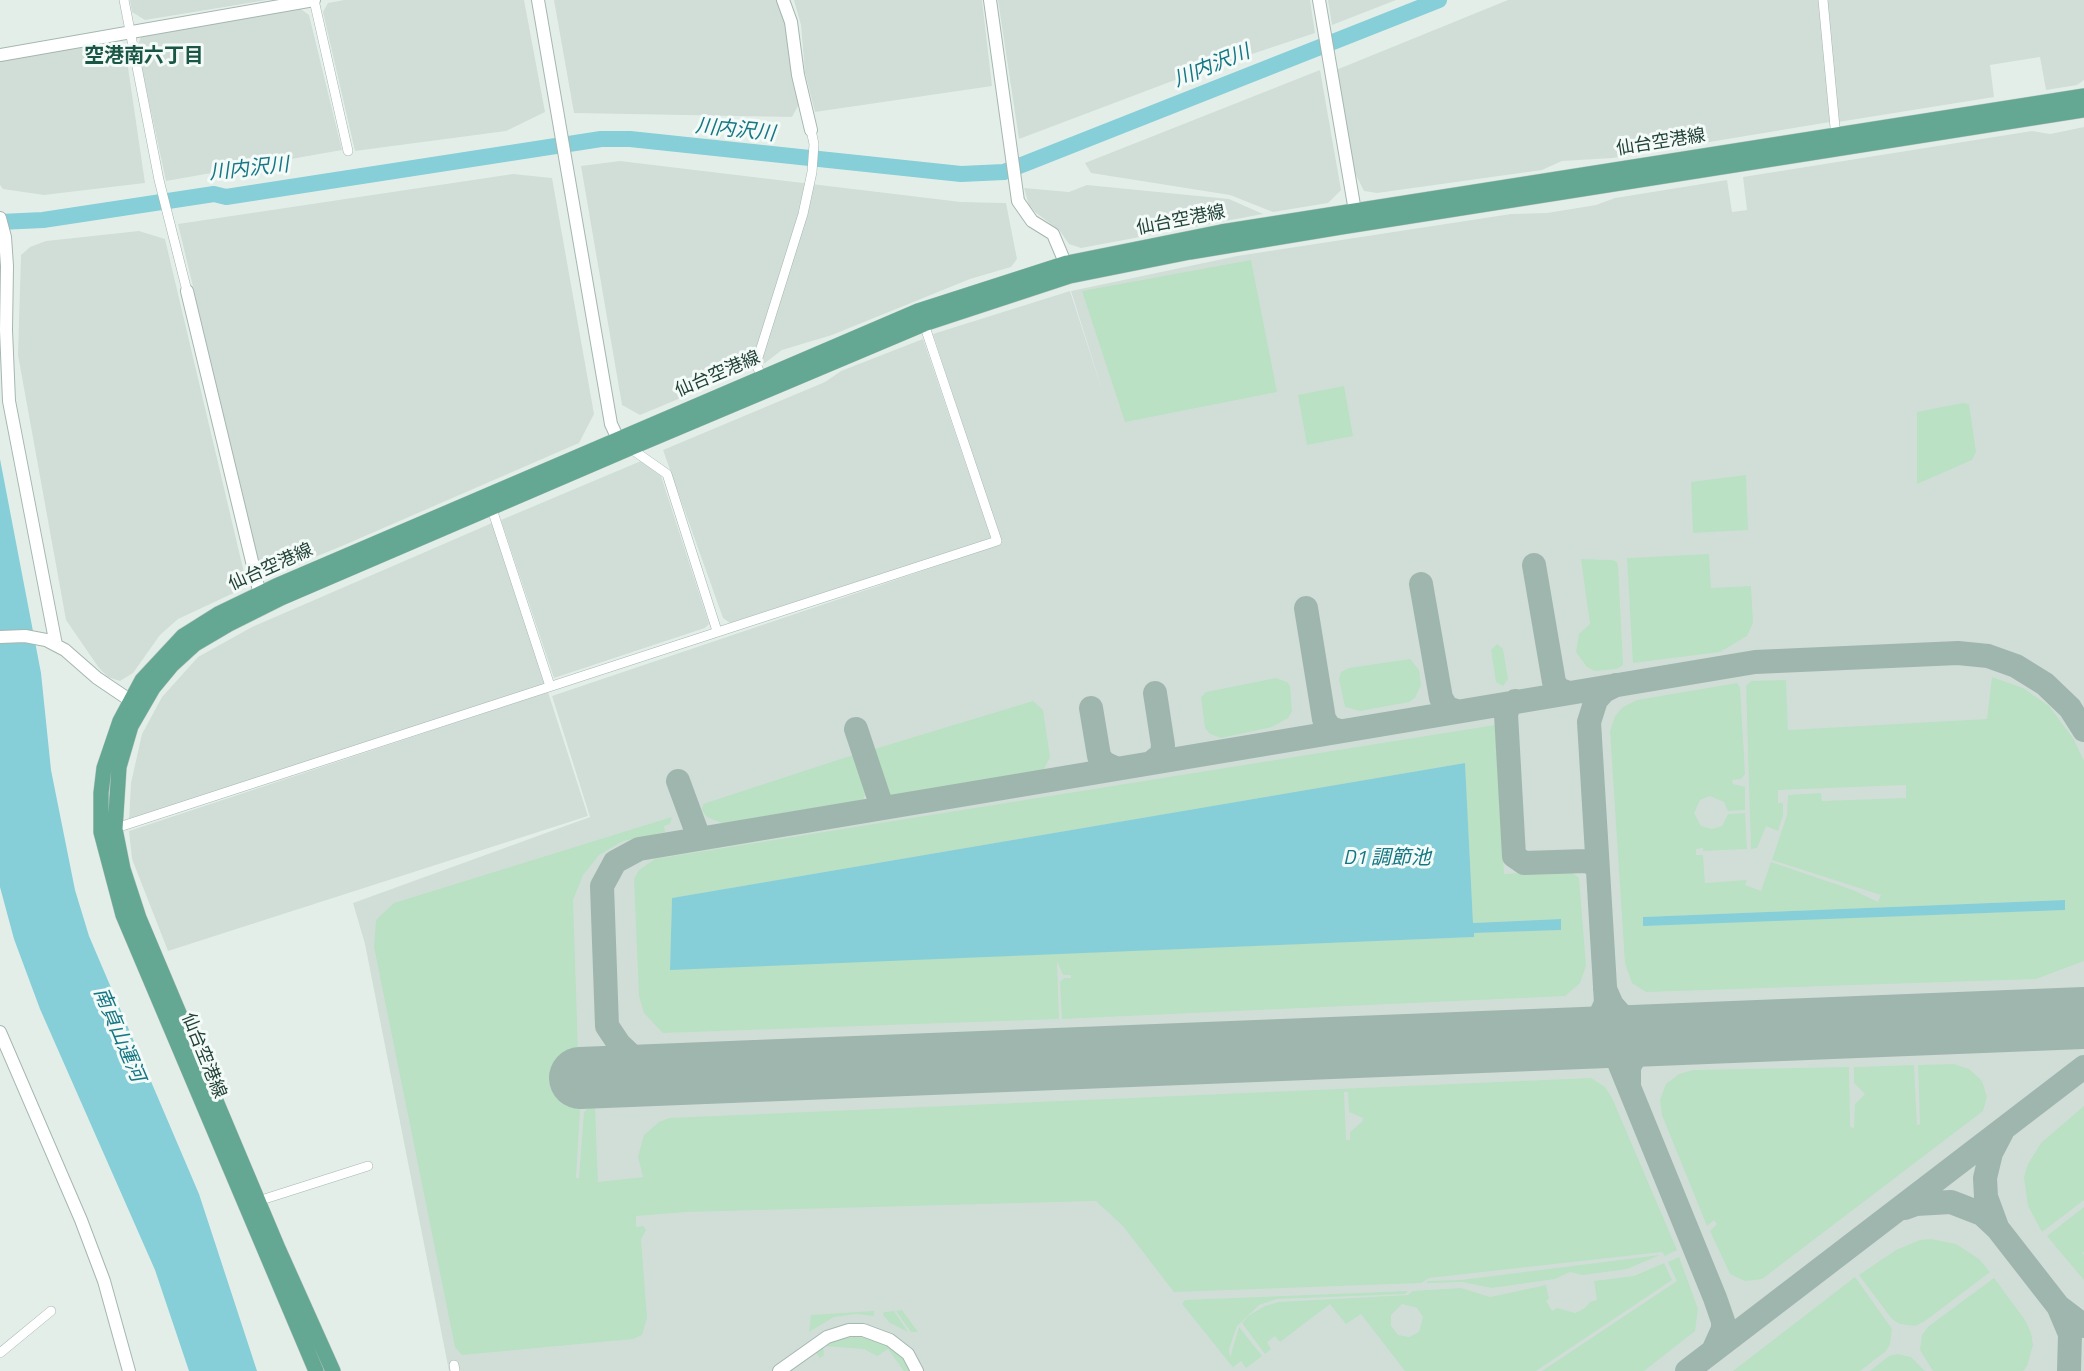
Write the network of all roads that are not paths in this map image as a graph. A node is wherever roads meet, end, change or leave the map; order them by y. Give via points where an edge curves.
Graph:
1 (124, 0) edge
2 (314, 0) edge
3 (538, 0) edge
4 (783, 0) edge
5 (990, 0) edge
6 (1319, 0) edge
7 (1822, 0) edge
8 (129, 31) junction
9 (0, 55) edge
10 (2084, 96) edge
11 (2084, 111) edge
12 (811, 130) joint
13 (1837, 142) junction
14 (348, 151) dead end
15 (0, 218) edge
16 (1356, 218) junction
17 (1068, 270) junction
18 (187, 291) joint
19 (924, 324) junction
20 (765, 384) junction
21 (624, 443) junction
22 (490, 502) junction
23 (261, 600) junction
24 (717, 631) junction
25 (0, 637) edge
26 (51, 642) junction
27 (550, 686) junction
28 (135, 704) junction
29 (108, 830) junction
30 (0, 1032) edge
31 (368, 1166) dead end
32 (252, 1204) junction
33 (51, 1311) dead end
34 (0, 1353) edge
35 (129, 1371) edge
36 (316, 1371) edge
37 (333, 1371) edge
38 (778, 1371) edge
39 (917, 1371) edge

1 - 8 street
2 - 8 street
2 - 14 street
3 - 21 street via 611,424
4 - 12 street via 791,22
5 - 17 street via 1015,184 1024,212 1053,234
6 - 16 street
7 - 13 street
8 - 9 street
8 - 18 street
10 - 13 main road, 仙台空港線
11 - 13 main road, 仙台空港線
12 - 20 street via 812,172 803,214 756,364
13 - 16 main road, 仙台空港線
15 - 26 street via 5,237 9,401
16 - 17 main road, 仙台空港線 via 1190,252
17 - 19 main road, 仙台空港線
17 - 20 main road, 仙台空港線 via 918,311
18 - 23 street
19 - 20 main road, 仙台空港線
19 - 24 street via 997,542
20 - 21 main road, 仙台空港線
21 - 22 main road, 仙台空港線
21 - 24 street via 667,474
22 - 23 main road, 仙台空港線
22 - 27 street
23 - 28 main road, 仙台空港線 via 195,644
24 - 27 street
25 - 26 street via 25,636
26 - 28 street
27 - 29 street
28 - 29 main road, 仙台空港線
29 - 32 main road, 仙台空港線
30 - 35 street via 81,1220 104,1281
31 - 32 street
32 - 36 main road, 仙台空港線
32 - 37 main road, 仙台空港線
33 - 34 street
38 - 39 street via 827,1336 849,1330 863,1330 890,1340 908,1354

